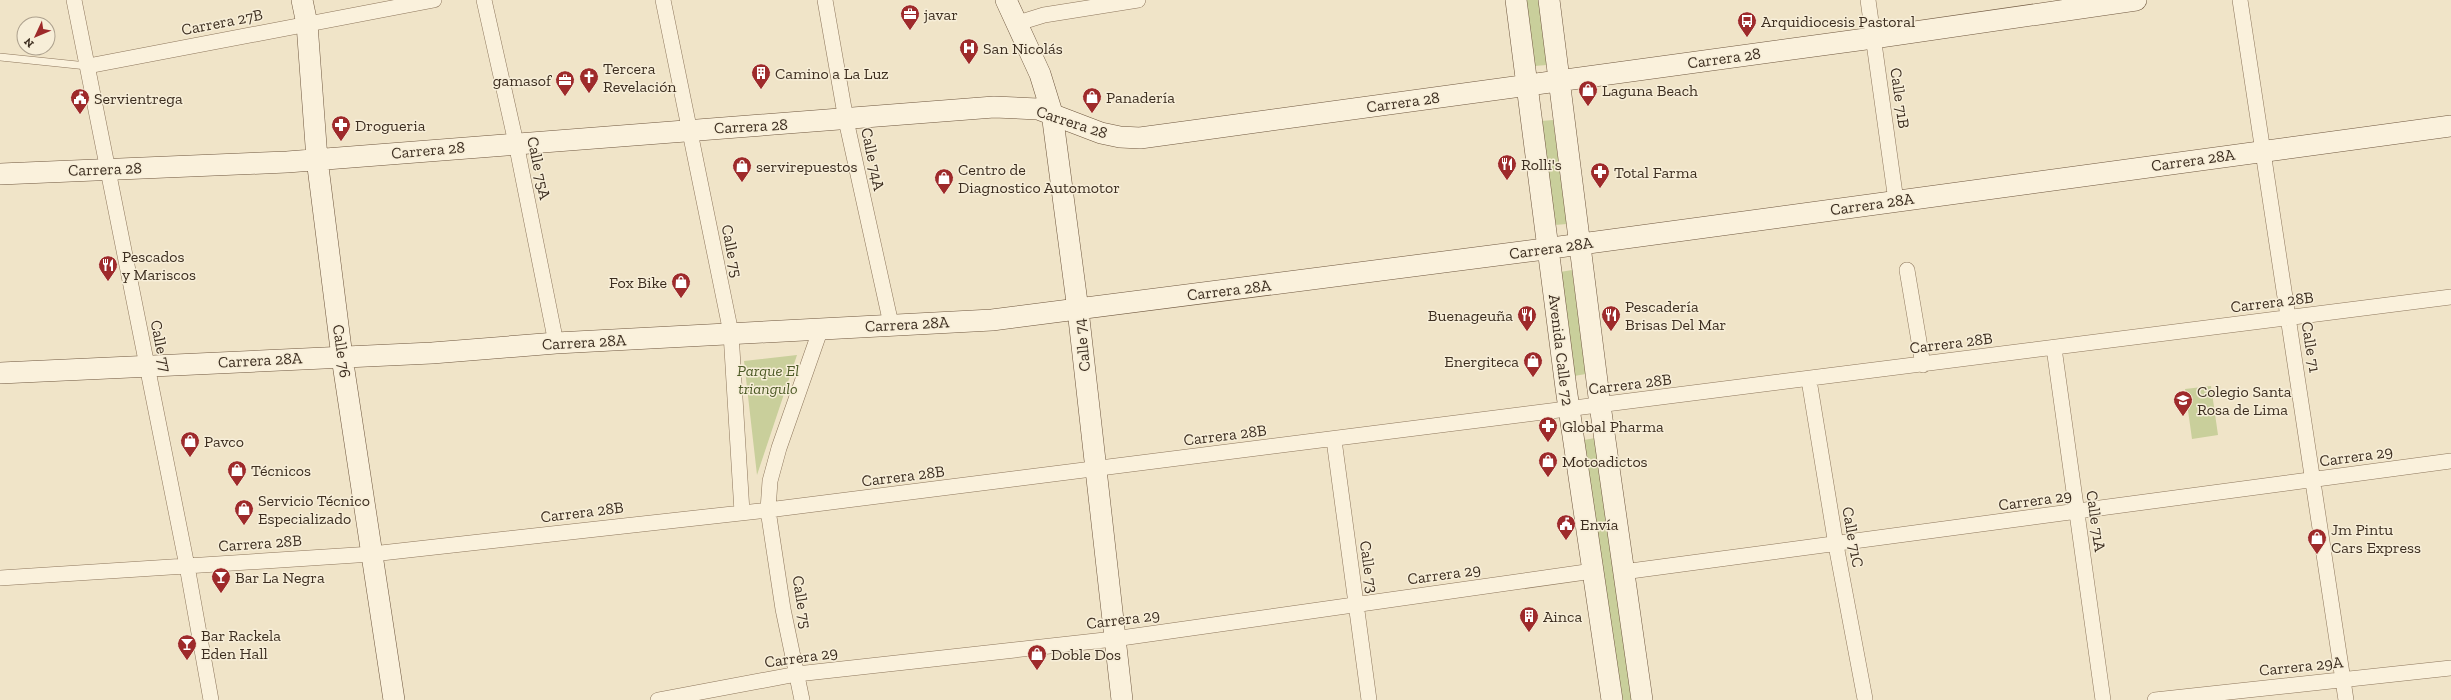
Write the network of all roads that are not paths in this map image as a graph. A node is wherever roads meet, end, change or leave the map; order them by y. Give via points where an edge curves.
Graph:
1 (74, 0) edge
2 (302, 0) edge
3 (434, 0) edge
4 (484, 0) edge
5 (663, 0) edge
6 (825, 0) edge
7 (1006, 0) edge
8 (1138, 0) edge
9 (1516, 0) edge
10 (1549, 0) edge
11 (1868, 0) edge
12 (2136, 0) edge
13 (2240, 0) edge
14 (1018, 23) junction
15 (307, 24) junction
16 (1873, 38) junction
17 (0, 57) edge
18 (88, 66) junction
19 (1559, 81) junction
20 (1527, 85) junction
21 (1052, 113) junction
22 (846, 120) junction
23 (2451, 126) edge
24 (689, 130) junction
25 (516, 144) junction
26 (2263, 150) junction
27 (317, 160) junction
28 (107, 169) junction
29 (0, 174) edge
30 (1896, 201) junction
31 (1579, 245) junction
32 (1548, 249) junction
33 (1907, 270) dead end
34 (2451, 297) edge
35 (1078, 310) junction
36 (2288, 318) junction
37 (891, 324) junction
38 (821, 328) junction
39 (730, 333) junction
40 (556, 343) junction
41 (2054, 348) junction
42 (342, 357) junction
43 (1923, 365) junction
44 (146, 366) junction
45 (0, 373) edge
46 (1810, 380) junction
47 (1600, 406) junction
48 (1569, 410) junction
49 (1334, 440) junction
50 (2451, 461) edge
51 (1096, 470) junction
52 (2313, 480) junction
53 (768, 510) junction
54 (742, 512) junction
55 (2077, 512) junction
56 (1836, 545) junction
57 (372, 554) junction
58 (187, 566) junction
59 (1593, 571) junction
60 (1623, 572) junction
61 (0, 578) edge
62 (1356, 605) junction
63 (1114, 639) junction
64 (2451, 668) edge
65 (797, 674) junction
66 (2343, 680) junction
67 (211, 700) edge
68 (394, 700) edge
69 (658, 700) edge
70 (802, 700) edge
71 (1122, 700) edge
72 (1370, 700) edge
73 (1612, 700) edge
74 (1642, 700) edge
75 (1865, 700) edge
76 (2103, 700) edge
77 (2155, 700) edge
78 (2346, 700) edge

1 - 18 street, Calle 77
2 - 15 street, Calle 76
3 - 15 street, Carrera 27B
4 - 25 street, Calle 75A
5 - 24 street, Calle 75
6 - 22 street, Calle 74A
7 - 14 street, Calle 74
8 - 14 street via 1044,15
9 - 20 street, Avenida Calle 72
10 - 19 street, Avenida Calle 72
11 - 16 street, Calle 71B
12 - 16 street, Carrera 28
13 - 26 street, Calle 71
14 - 21 street, Calle 74 via 1040,74
15 - 18 street, Carrera 27B
15 - 27 street, Calle 76
16 - 19 street, Carrera 28
16 - 30 street, Calle 71B
17 - 18 lane
18 - 28 street, Calle 77
19 - 20 street, Carrera 28
19 - 31 street, Avenida Calle 72
20 - 21 street, Carrera 28 via 1140,138 1101,133
20 - 32 street, Avenida Calle 72
21 - 22 street, Carrera 28 via 1021,107 994,107
21 - 35 street, Calle 74
22 - 24 street, Carrera 28
22 - 37 street, Calle 74A
23 - 26 street, Carrera 28A
24 - 25 street, Carrera 28
24 - 39 street, Calle 75
25 - 27 street, Carrera 28
25 - 40 street, Calle 75A
26 - 30 street, Carrera 28A
26 - 36 street, Calle 71
27 - 28 street, Carrera 28
27 - 42 street, Calle 76
28 - 29 street, Carrera 28
28 - 44 street, Calle 77
30 - 31 street, Carrera 28A
31 - 32 street, Carrera 28A
31 - 47 street, Avenida Calle 72
32 - 35 street, Carrera 28A
32 - 48 street, Avenida Calle 72
33 - 43 street
34 - 36 street, Carrera 28B
35 - 37 street, Carrera 28A via 992,320
35 - 51 street, Calle 74
36 - 41 street, Carrera 28B
36 - 52 street, Calle 71
37 - 38 street, Carrera 28A
38 - 39 street, Carrera 28A
38 - 53 street, Calle 75 via 779,448 770,481
39 - 40 street, Carrera 28A
39 - 54 street, Calle 75
40 - 42 street, Carrera 28A
41 - 43 street, Carrera 28B
41 - 55 street, Calle 71A
42 - 44 street, Carrera 28A
42 - 57 street, Calle 76
43 - 46 street, Carrera 28B
44 - 45 street, Carrera 28A
44 - 58 street, Calle 77
46 - 47 street, Carrera 28B
46 - 56 street, Calle 71C
47 - 48 street, Carrera 28B
47 - 60 street, Avenida Calle 72
48 - 49 street, Carrera 28B
48 - 59 street, Avenida Calle 72
49 - 51 street, Carrera 28B
49 - 62 street, Calle 73
50 - 52 street, Carrera 29
51 - 53 street, Carrera 28B
51 - 63 street, Calle 74
52 - 55 street, Carrera 29
52 - 66 street, Calle 71
53 - 54 street, Carrera 28B
53 - 65 street, Calle 75 via 783,609
54 - 57 street, Carrera 28B
55 - 56 street, Carrera 29
55 - 76 street, Calle 71A
56 - 60 street, Carrera 29
56 - 75 street, Calle 71C
57 - 58 street, Carrera 28B
57 - 68 street, Calle 76
58 - 61 street, Carrera 28B
58 - 67 street, Calle 77
59 - 62 street, Carrera 29
59 - 73 street, Avenida Calle 72
60 - 74 street, Avenida Calle 72
62 - 63 street, Carrera 29
62 - 72 street, Calle 73
63 - 65 street, Carrera 29
63 - 71 street, Calle 74
64 - 66 street, Carrera 29A
65 - 69 street, Carrera 29
65 - 70 street, Calle 75
66 - 77 street, Carrera 29A
66 - 78 street, Calle 71

